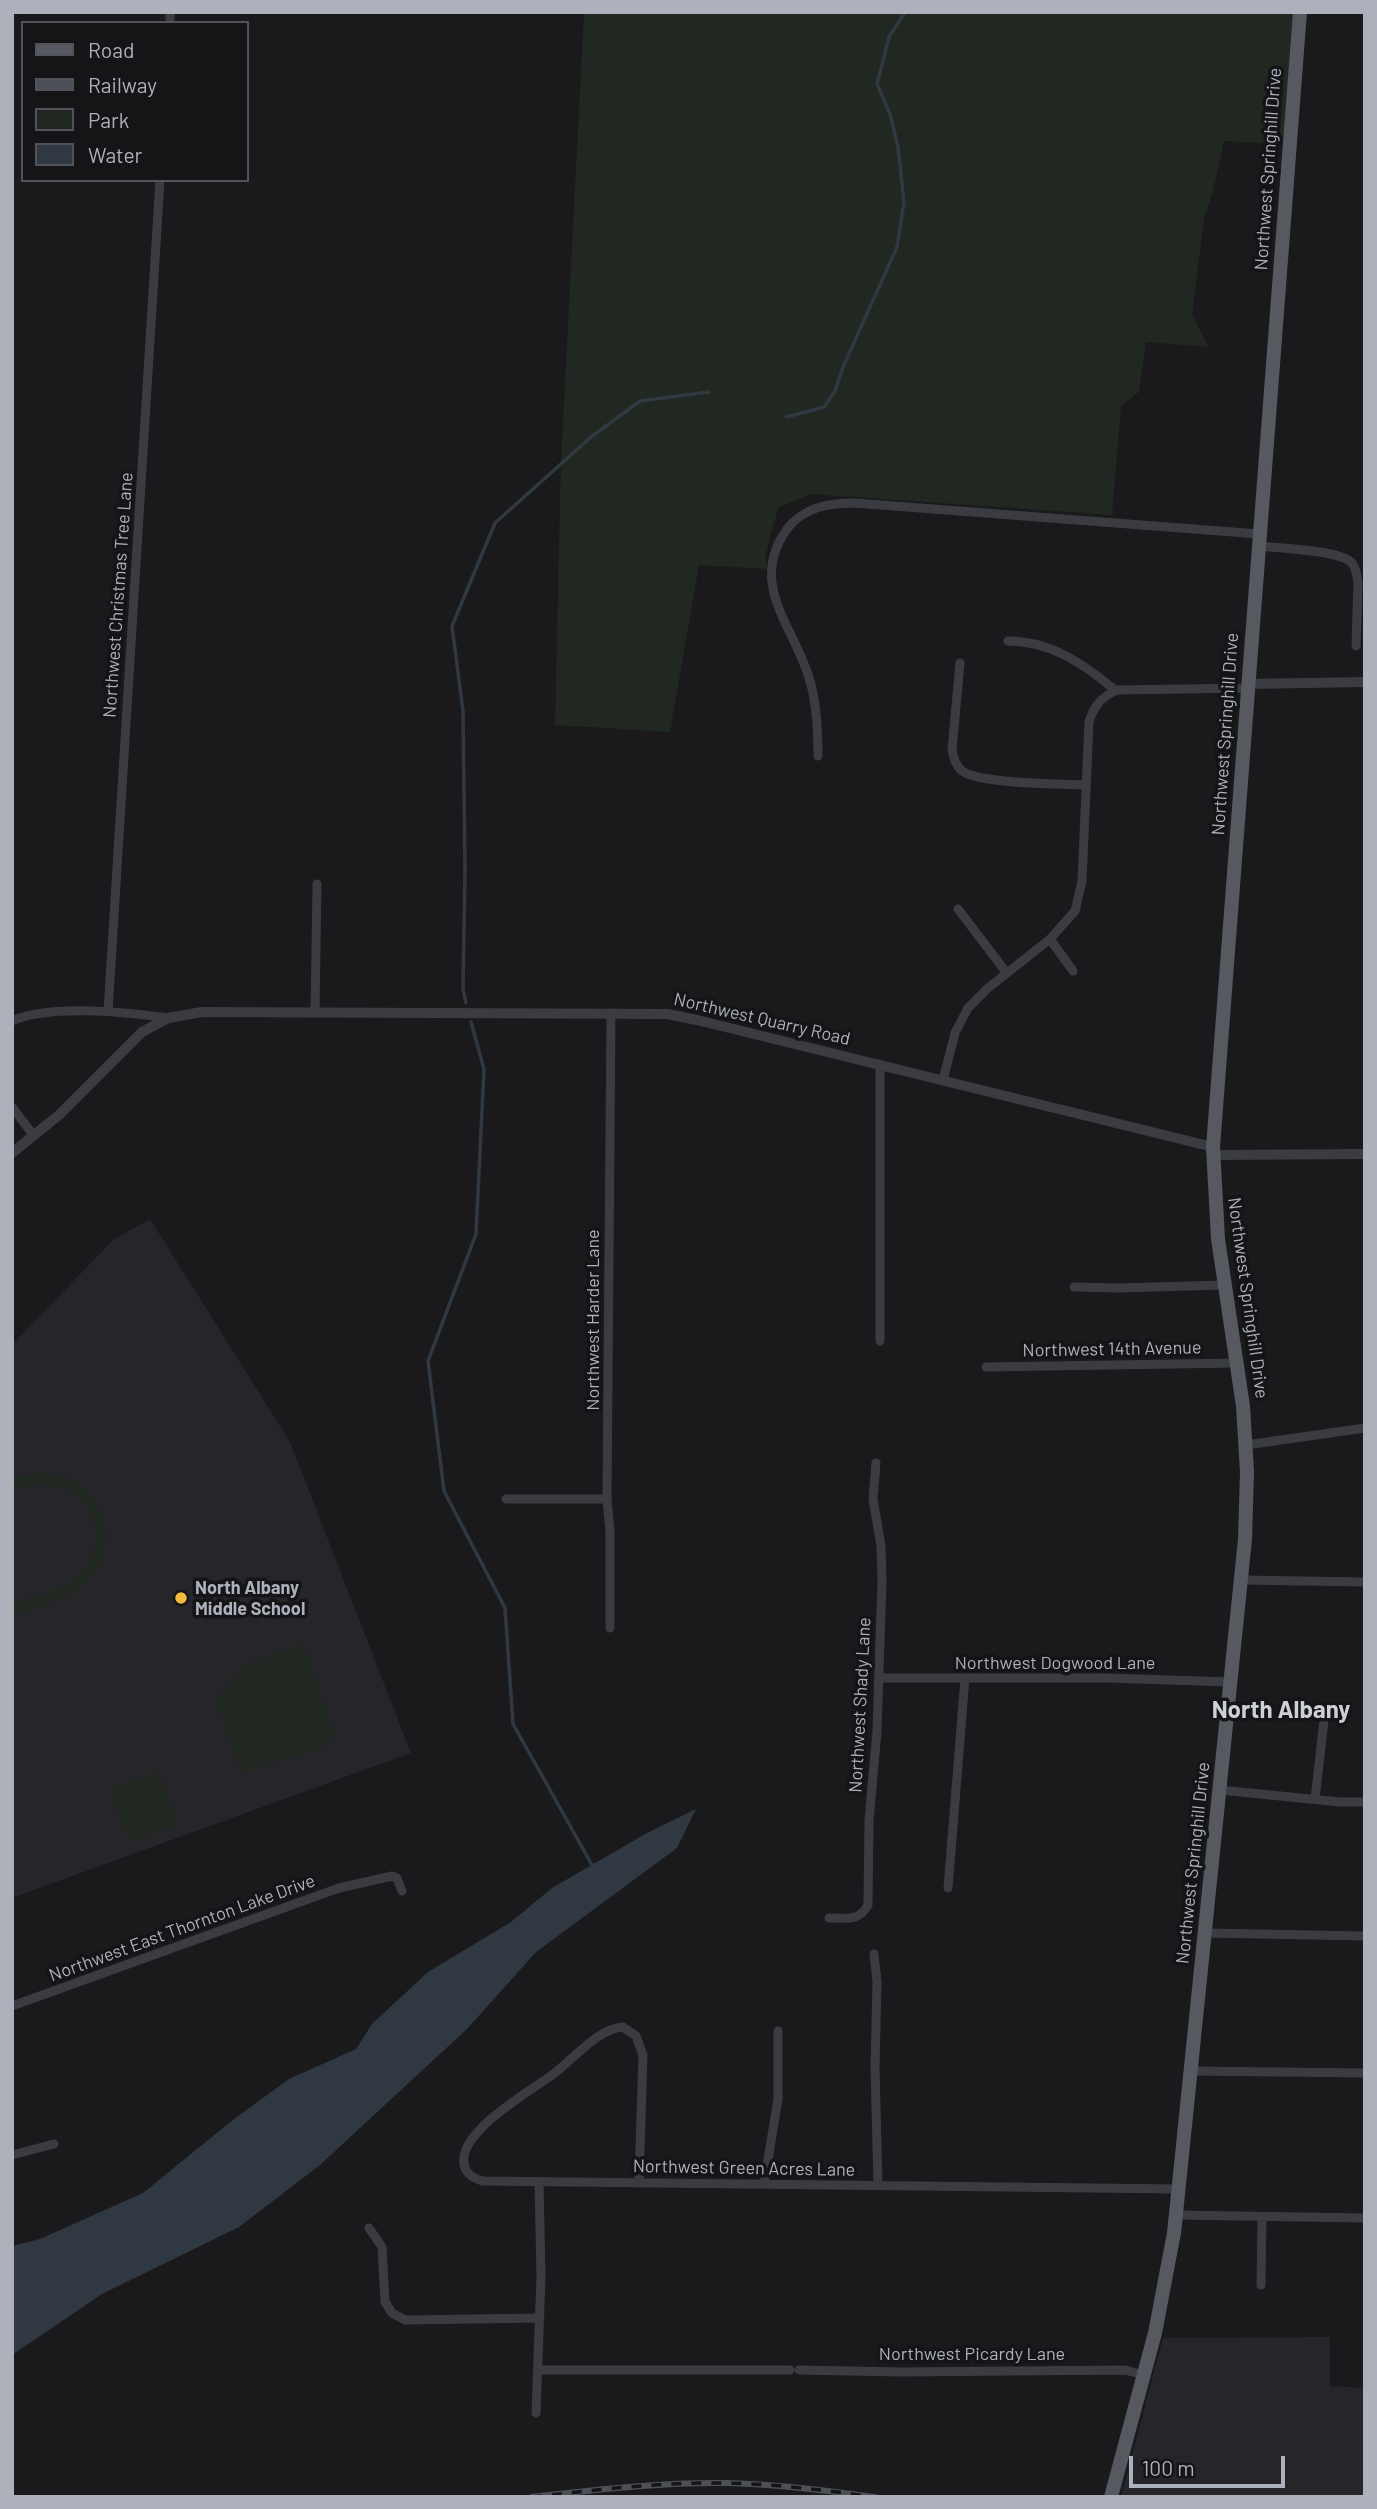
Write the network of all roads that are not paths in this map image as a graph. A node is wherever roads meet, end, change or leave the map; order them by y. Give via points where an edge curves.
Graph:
1 (1300, 12) edge
2 (160, 182) edge
3 (1258, 540) junction
4 (1007, 641) dead end
5 (1356, 646) dead end
6 (960, 663) dead end
7 (1365, 682) edge
8 (1247, 686) junction
9 (1116, 691) junction
10 (818, 756) dead end
11 (1086, 785) junction
12 (317, 884) dead end
13 (958, 909) dead end
14 (1050, 939) junction
15 (1073, 971) dead end
16 (1006, 972) junction
17 (108, 1012) junction
18 (315, 1012) junction
19 (611, 1013) junction
20 (168, 1018) junction
21 (12, 1021) edge
22 (880, 1065) junction
23 (943, 1080) junction
24 (12, 1107) edge
25 (34, 1136) junction
26 (1213, 1151) junction
27 (12, 1153) edge
28 (1365, 1154) edge
29 (1224, 1285) junction
30 (1074, 1287) dead end
31 (880, 1340) dead end
32 (1237, 1363) junction
33 (986, 1367) dead end
34 (1365, 1428) edge
35 (1246, 1445) junction
36 (876, 1463) dead end
37 (506, 1499) dead end
38 (607, 1499) junction
39 (1241, 1580) junction
40 (1365, 1582) edge
41 (610, 1628) dead end
42 (880, 1678) junction
43 (965, 1678) junction
44 (1230, 1682) junction
45 (1324, 1720) dead end
46 (1220, 1790) junction
47 (1315, 1799) junction
48 (1365, 1802) edge
49 (948, 1888) dead end
50 (402, 1891) dead end
51 (830, 1918) dead end
52 (1205, 1933) junction
53 (1365, 1936) edge
54 (874, 1954) dead end
55 (12, 2006) edge
56 (778, 2031) dead end
57 (1191, 2071) junction
58 (1365, 2073) edge
59 (54, 2144) dead end
60 (12, 2155) edge
61 (639, 2182) junction
62 (539, 2183) junction
63 (764, 2184) junction
64 (878, 2185) junction
65 (1179, 2189) junction
66 (1176, 2215) junction
67 (1262, 2217) junction
68 (1365, 2218) edge
69 (369, 2228) dead end
70 (1261, 2285) dead end
71 (541, 2318) junction
72 (539, 2370) junction
73 (1144, 2375) junction
74 (536, 2413) dead end
75 (1111, 2497) edge

1 - 3 main road, Northwest Springhill Drive
2 - 17 street, Northwest Christmas Tree Lane
3 - 5 street via 1338,555 1351,562 1358,583
3 - 8 main road, Northwest Springhill Drive
3 - 10 street via 1015,515 839,503 814,508 790,525 775,551 771,582 810,682
4 - 9 street via 1053,649 1084,665
6 - 11 street via 953,750 960,769 977,778
7 - 8 street
8 - 9 street
8 - 26 main road, Northwest Springhill Drive
9 - 11 street via 1099,701 1093,711
11 - 14 street via 1080,897 1075,911
12 - 18 street
13 - 16 street
14 - 15 street
14 - 16 street
16 - 23 street via 961,1018
17 - 20 street, Northwest Quarry Road
17 - 21 street, Northwest Quarry Road via 32,1013
18 - 19 street, Northwest Quarry Road
18 - 20 street, Northwest Quarry Road via 202,1012
19 - 22 street, Northwest Quarry Road via 698,1020
19 - 38 street, Northwest Harder Lane
20 - 25 street, Northwest Quarry Road via 133,1040
22 - 23 street, Northwest Quarry Road
22 - 31 street
23 - 26 street, Northwest Quarry Road
24 - 25 street
25 - 27 street, Northwest Quarry Road
26 - 28 street, Northwest Quarry Road
26 - 29 main road, Northwest Springhill Drive
29 - 30 street
29 - 32 main road, Northwest Springhill Drive
32 - 33 street, Northwest 14th Avenue
32 - 35 main road, Northwest Springhill Drive
34 - 35 street
35 - 39 main road, Northwest Springhill Drive
36 - 42 street, Northwest Shady Lane via 873,1499 882,1581
37 - 38 street
38 - 41 street, Northwest Harder Lane
39 - 40 street
39 - 44 main road, Northwest Springhill Drive
42 - 43 street, Northwest Dogwood Lane
42 - 51 street, Northwest Shady Lane via 868,1906 855,1919
43 - 44 street, Northwest Dogwood Lane
43 - 49 street
44 - 46 main road, Northwest Springhill Drive
45 - 47 street
46 - 47 street
46 - 52 main road, Northwest Springhill Drive
47 - 48 street
50 - 55 street, Northwest East Thornton Lake Drive via 392,1876 363,1881
52 - 53 street
52 - 57 main road, Northwest Springhill Drive
54 - 64 street
56 - 63 street via 778,2099
57 - 58 street
57 - 65 main road, Northwest Springhill Drive
59 - 60 street
61 - 62 street, Northwest Green Acres Lane
61 - 62 street, Northwest Green Acres Lane via 643,2054 636,2036 615,2027 486,2124 466,2148 466,2170 475,2179
61 - 63 street, Northwest Green Acres Lane
62 - 71 street
63 - 64 street, Northwest Green Acres Lane
64 - 65 street, Northwest Green Acres Lane
65 - 66 main road, Northwest Springhill Drive
66 - 67 street
66 - 73 main road, Northwest Springhill Drive via 1167,2278
67 - 68 street
67 - 70 street
69 - 71 street via 382,2247 386,2302 399,2318
71 - 72 street
72 - 73 street, Northwest Picardy Lane via 1113,2370
72 - 74 street
73 - 75 main road, Northwest Springhill Drive

